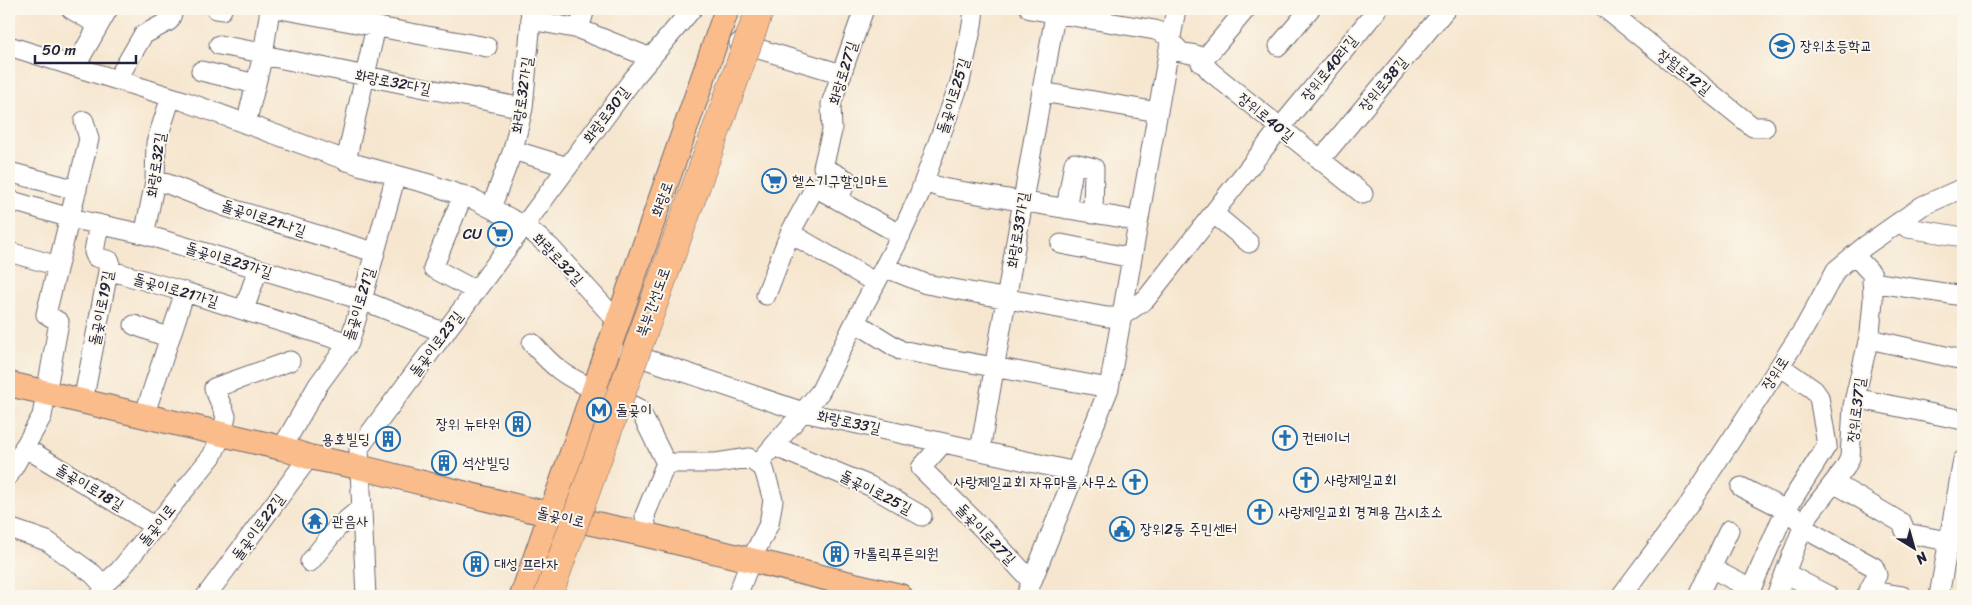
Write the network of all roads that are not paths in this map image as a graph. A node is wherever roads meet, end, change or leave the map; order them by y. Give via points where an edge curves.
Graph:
1 (71, 9) edge
2 (174, 9) edge
3 (270, 9) edge
4 (280, 9) edge
5 (586, 9) edge
6 (692, 9) edge
7 (727, 9) edge
8 (742, 9) edge
9 (752, 9) edge
10 (760, 9) edge
11 (864, 9) edge
12 (974, 9) edge
13 (1030, 9) edge
14 (1176, 9) edge
15 (1246, 9) edge
16 (1310, 9) edge
17 (1378, 9) edge
18 (1446, 9) edge
19 (1606, 9) edge
20 (1055, 11) edge
21 (530, 14) edge
22 (103, 17) edge
23 (376, 26) junction
24 (579, 29) junction
25 (1170, 39) junction
26 (740, 43) junction
27 (218, 44) dead end
28 (9, 46) edge
29 (1279, 46) dead end
30 (487, 47) dead end
31 (263, 55) junction
32 (651, 58) junction
33 (1201, 63) junction
34 (75, 67) junction
35 (200, 71) dead end
36 (842, 74) junction
37 (365, 76) junction
38 (117, 80) junction
39 (256, 84) junction
40 (1042, 92) junction
41 (171, 97) junction
42 (523, 108) junction
43 (1158, 112) junction
44 (84, 121) dead end
45 (246, 124) junction
46 (1765, 126) dead end
47 (1280, 128) junction
48 (513, 150) junction
49 (346, 160) junction
50 (1320, 160) junction
51 (568, 167) junction
52 (9, 172) edge
53 (396, 175) junction
54 (155, 181) junction
55 (924, 182) junction
56 (1963, 188) edge
57 (77, 190) junction
58 (1363, 194) dead end
59 (463, 195) junction
60 (9, 200) edge
61 (838, 200) junction
62 (1023, 202) junction
63 (491, 208) junction
64 (1066, 209) junction
65 (1213, 213) junction
66 (1093, 214) junction
67 (70, 218) junction
68 (1899, 222) junction
69 (1138, 223) junction
70 (99, 224) junction
71 (525, 226) junction
72 (790, 233) junction
73 (143, 234) junction
74 (900, 235) junction
75 (1963, 237) edge
76 (1249, 243) dead end
77 (1062, 244) dead end
78 (9, 252) edge
79 (374, 252) junction
80 (1854, 255) junction
81 (1132, 258) junction
82 (58, 266) junction
83 (258, 269) junction
84 (108, 270) junction
85 (880, 275) junction
86 (1872, 282) junction
87 (476, 291) junction
88 (185, 292) junction
89 (766, 295) dead end
90 (1963, 296) edge
91 (362, 300) junction
92 (1007, 300) junction
93 (244, 310) junction
94 (1122, 316) junction
95 (618, 322) junction
96 (854, 322) junction
97 (134, 325) dead end
98 (445, 332) junction
99 (170, 338) junction
100 (1868, 339) junction
101 (349, 342) junction
102 (532, 343) dead end
103 (628, 353) junction
104 (1963, 360) edge
105 (290, 361) dead end
106 (1780, 366) junction
107 (995, 368) junction
108 (9, 384) edge
109 (1109, 388) junction
110 (604, 392) junction
111 (46, 393) junction
112 (1855, 398) junction
113 (83, 402) junction
114 (803, 412) junction
115 (144, 416) junction
116 (1963, 420) edge
117 (222, 434) junction
118 (776, 443) junction
119 (943, 443) junction
120 (24, 447) junction
121 (282, 448) junction
122 (980, 451) junction
123 (309, 457) junction
124 (1963, 460) edge
125 (666, 463) junction
126 (758, 464) junction
127 (359, 467) junction
128 (1076, 472) junction
129 (9, 475) edge
130 (1834, 483) junction
131 (1961, 483) edge
132 (1741, 487) dead end
133 (361, 508) junction
134 (1785, 511) junction
135 (922, 516) dead end
136 (560, 517) junction
137 (1804, 525) junction
138 (156, 527) junction
139 (9, 528) edge
140 (1729, 530) dead end
141 (647, 535) junction
142 (1956, 543) edge
143 (751, 560) junction
144 (310, 562) dead end
145 (1711, 568) junction
146 (1785, 573) junction
147 (1029, 589) edge
148 (102, 591) edge
149 (1868, 594) edge
150 (206, 596) edge
151 (366, 596) edge
152 (522, 596) edge
153 (533, 596) edge
154 (543, 596) edge
155 (548, 596) edge
156 (737, 596) edge
157 (900, 596) edge
158 (1621, 596) edge
159 (1698, 596) edge
160 (1776, 596) edge
161 (1829, 596) edge
162 (1902, 596) edge
163 (1939, 596) edge

1 - 22 street
2 - 38 street via 169,21 143,35
3 - 31 street
4 - 23 street
5 - 24 street
6 - 32 street, 화랑로30길
7 - 95 main road, 화랑로
8 - 153 highway, 북부간선도로
9 - 26 main road, 화랑로
10 - 155 highway, 북부간선도로, bridge
11 - 36 street, 화랑로27길
12 - 55 street, 돌곶이로25길 via 960,82
13 - 20 street
14 - 25 street, 돌곶이로27길
15 - 33 street
16 - 29 street
17 - 47 street, 장위로40라길
18 - 50 street, 장위로38길
19 - 46 street, 장월로12길 via 1753,127
20 - 25 street via 1155,30
20 - 40 street, 화랑로33가길
21 - 24 street
21 - 42 street, 화랑로32가길
22 - 34 street
23 - 30 street
23 - 37 street
24 - 32 street
25 - 33 street, 장위로40길 via 1181,52 1196,55
25 - 43 street, 돌곶이로27길
26 - 36 street
26 - 103 main road, 화랑로
27 - 31 street, 화랑로32다길
28 - 34 street, 화랑로32길
31 - 37 street, 화랑로32다길
31 - 39 street
32 - 51 street, 화랑로30길
33 - 47 street, 장위로40길
34 - 38 street, 화랑로32길
35 - 39 street
36 - 61 street, 화랑로27길 via 831,104 832,131 824,167 847,180
37 - 42 street, 화랑로32다길
37 - 49 street
38 - 41 street, 화랑로32길
39 - 45 street
40 - 43 street
40 - 62 street, 화랑로33가길
41 - 45 street, 화랑로32길
41 - 54 street, 화랑로32길 via 156,143
42 - 48 street, 화랑로32가길
43 - 69 street, 돌곶이로27길
44 - 57 street via 89,139
45 - 49 street, 화랑로32길
47 - 50 street, 장위로40길
47 - 65 street, 장위로40라길
48 - 51 street
48 - 63 street, 화랑로32가길
49 - 53 street, 화랑로32길
50 - 58 street, 장위로40길
51 - 71 street, 화랑로30길
52 - 57 street
53 - 59 street, 화랑로32길
53 - 79 street, 돌곶이로21길
54 - 73 street, 화랑로32길
54 - 79 street, 돌곶이로21나길 via 226,207
55 - 62 street
55 - 74 street, 돌곶이로25길
56 - 68 street, 장위로 via 1922,206
57 - 67 street
59 - 63 street, 화랑로32길
59 - 87 street via 433,268
60 - 67 street, 돌곶이로23가길
61 - 72 street via 815,188
61 - 74 street
62 - 64 street
62 - 92 street, 화랑로33가길
63 - 71 street, 화랑로32길
64 - 66 street
64 - 66 street via 1074,163 1094,168
65 - 76 street
65 - 94 street, 장위로40라길 via 1146,299
66 - 69 street
67 - 70 street, 돌곶이로23가길
67 - 82 street
68 - 75 street via 1908,228
68 - 80 street, 장위로
69 - 81 street, 돌곶이로27길
70 - 73 street, 돌곶이로23가길
70 - 84 street, 돌곶이로19길 via 94,252 96,257 110,261
71 - 87 street, 돌곶이로23길
71 - 95 street, 화랑로32길 via 550,247
72 - 85 street
72 - 89 street
73 - 83 street, 돌곶이로23가길
74 - 85 street, 돌곶이로25길
77 - 81 street
78 - 82 street
79 - 91 street, 돌곶이로21길
80 - 86 street, 장위로37길 via 1872,274
80 - 106 street, 장위로 via 1836,270
81 - 94 street, 돌곶이로27길
82 - 111 street via 46,314 59,322
83 - 91 street, 돌곶이로23가길
83 - 93 street
84 - 88 street, 돌곶이로21가길
84 - 113 street, 돌곶이로19길
85 - 92 street
85 - 96 street, 돌곶이로25길
86 - 90 street
86 - 100 street, 장위로37길
87 - 98 street, 돌곶이로23길
88 - 93 street, 돌곶이로21가길
88 - 99 street
91 - 98 street, 돌곶이로23가길
91 - 101 street, 돌곶이로21길
92 - 94 street via 1108,317
92 - 107 street, 화랑로33가길
93 - 101 street, 돌곶이로21가길
94 - 109 street, 돌곶이로27길
95 - 110 main road, 화랑로
96 - 107 street via 900,350
96 - 114 street, 돌곶이로25길 via 820,392
97 - 99 street
98 - 127 street, 돌곶이로23길 via 359,448
99 - 115 street
100 - 104 street
100 - 112 street, 장위로37길
101 - 121 street, 돌곶이로21길 via 318,386
102 - 110 street via 551,364 573,379
103 - 110 main road, 화랑로
103 - 114 street, 화랑로33길
105 - 117 street, 돌곶이로 via 214,388 226,416
106 - 134 street via 1819,397 1827,445
106 - 158 street, 장위로 via 1688,506
107 - 109 street
107 - 122 street, 화랑로33가길
108 - 111 main road, 돌곶이로
109 - 128 street, 돌곶이로27길
110 - 125 street via 639,409
110 - 136 main road, 화랑로
111 - 113 main road, 돌곶이로
111 - 120 street via 42,416
112 - 116 street
112 - 130 street, 장위로37길 via 1850,458
113 - 115 main road, 돌곶이로
114 - 118 street, 돌곶이로25길
114 - 119 street, 화랑로33길
115 - 117 main road, 돌곶이로
117 - 121 main road, 돌곶이로
117 - 138 street, 돌곶이로 via 212,456
118 - 126 street, 돌곶이로25길
118 - 135 street, 돌곶이로25길 via 783,450 870,486
119 - 122 street, 화랑로33길
119 - 147 street, 돌곶이로27길 via 921,468 990,536
120 - 129 street
120 - 138 street, 돌곶이로18길
121 - 123 main road, 돌곶이로
122 - 128 street, 화랑로33길
123 - 127 main road, 돌곶이로
123 - 150 street, 돌곶이로22길
124 - 131 street
125 - 126 street via 716,463 749,458
125 - 141 street via 645,515
126 - 143 street via 764,469 773,500 769,524
127 - 133 street, 돌곶이로23길
127 - 136 main road, 돌곶이로
128 - 147 street, 돌곶이로27길
130 - 137 street, 장위로37길
130 - 142 street via 1902,523 1906,533
131 - 142 street
132 - 134 street
133 - 144 street via 337,528
133 - 151 street, 돌곶이로23길
134 - 137 street
134 - 145 street via 1751,589
136 - 141 main road, 돌곶이로
136 - 152 main road, 화랑로
136 - 154 main road, 화랑로
137 - 146 street, 장위로37길
137 - 149 street via 1807,530 1874,567 1878,574
138 - 148 street, 돌곶이로
139 - 148 street via 47,541 93,574
140 - 145 street
141 - 143 main road, 돌곶이로
142 - 163 street
143 - 156 street
143 - 157 main road, 돌곶이로
145 - 159 street
146 - 160 street, 장위로37길
146 - 161 street
149 - 162 street

